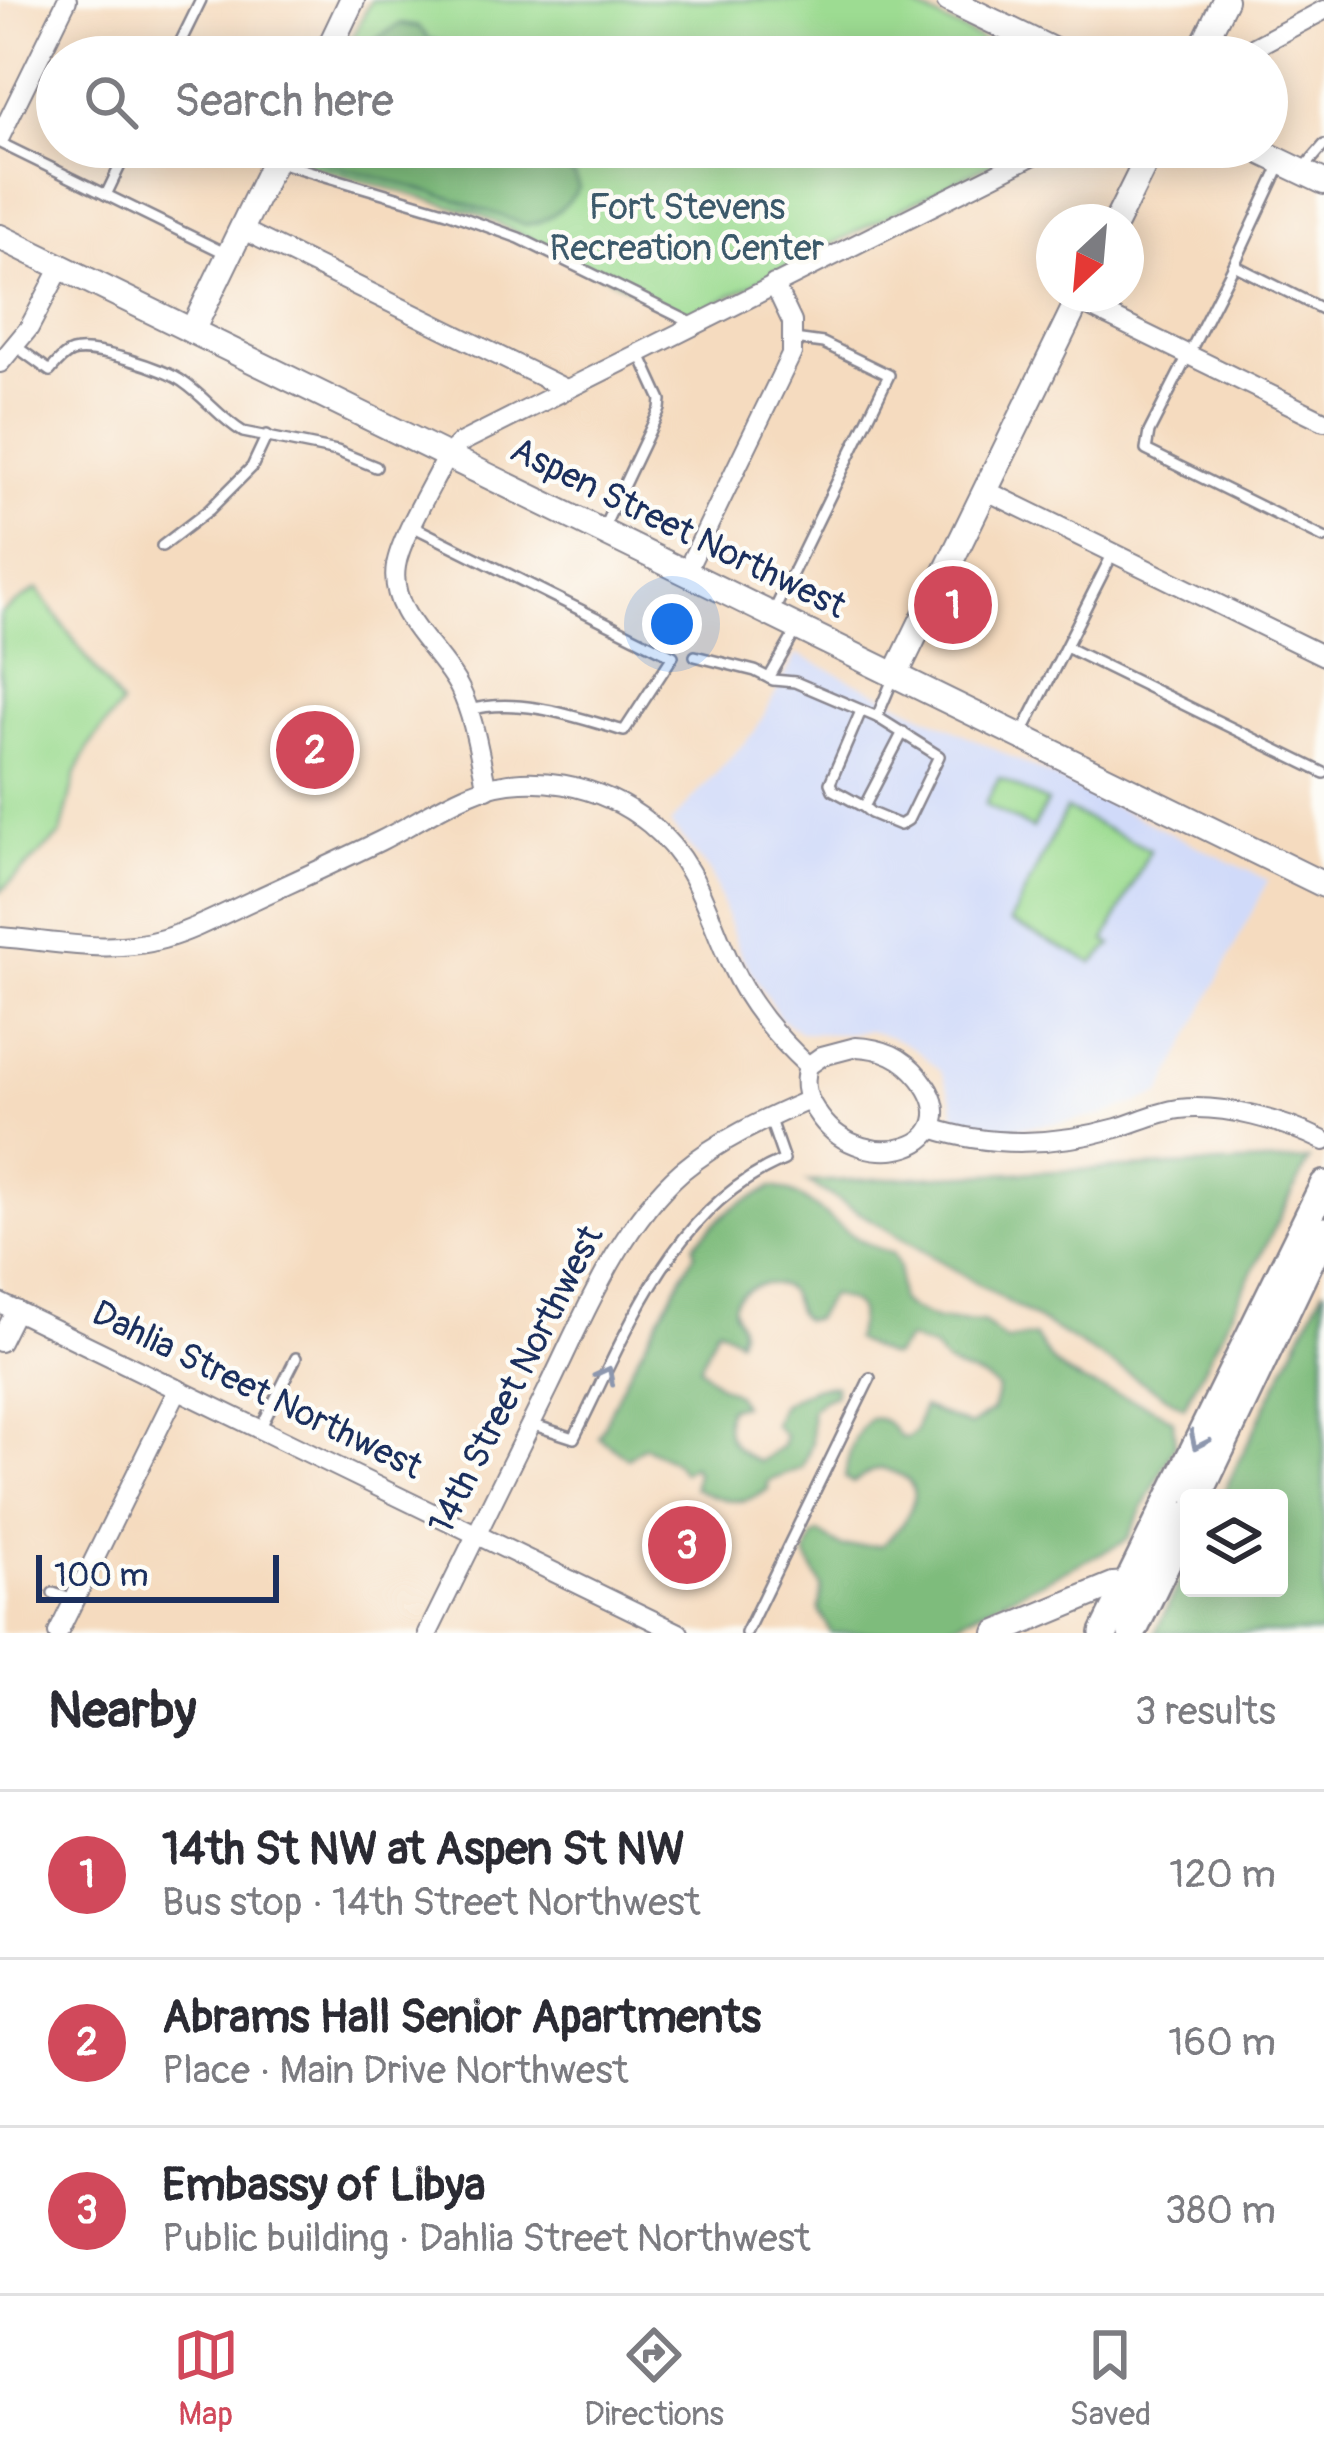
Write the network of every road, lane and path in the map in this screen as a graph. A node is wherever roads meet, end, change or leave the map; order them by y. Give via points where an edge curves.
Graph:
1 (68, 0) edge
2 (201, 0) edge
3 (352, 0) edge
4 (950, 0) edge
5 (1225, 0) edge
6 (1324, 10) edge
7 (51, 36) edge
8 (183, 36) edge
9 (335, 36) edge
10 (1024, 36) edge
11 (1207, 36) edge
12 (1275, 36) edge
13 (36, 66) edge
14 (0, 140) edge
15 (1324, 145) edge
16 (36, 159) edge
17 (54, 168) edge
18 (119, 168) edge
19 (271, 168) edge
20 (319, 168) edge
21 (1008, 168) edge
22 (1143, 168) edge
23 (1303, 172) edge
24 (106, 195) junction
25 (1125, 204) edge
26 (241, 229) junction
27 (0, 237) edge
28 (229, 254) junction
29 (1234, 265) junction
30 (62, 267) junction
31 (774, 284) junction
32 (1324, 310) edge
33 (1073, 312) edge
34 (1108, 312) edge
35 (694, 324) junction
36 (192, 331) junction
37 (794, 339) junction
38 (14, 345) junction
39 (639, 352) junction
40 (1188, 354) junction
41 (0, 363) edge
42 (566, 389) junction
43 (1324, 421) edge
44 (267, 435) junction
45 (447, 455) junction
46 (376, 467) dead end
47 (985, 490) junction
48 (412, 526) junction
49 (602, 531) junction
50 (1324, 538) edge
51 (162, 546) dead end
52 (1113, 553) junction
53 (686, 572) junction
54 (772, 614) junction
55 (799, 627) junction
56 (1066, 647) junction
57 (695, 656) dead end
58 (1324, 656) edge
59 (896, 674) junction
60 (769, 678) junction
61 (469, 710) junction
62 (861, 711) junction
63 (877, 717) junction
64 (903, 732) junction
65 (1021, 735) junction
66 (1324, 773) edge
67 (487, 789) junction
68 (864, 807) junction
69 (1324, 884) edge
70 (2, 935) edge
71 (808, 1066) junction
72 (809, 1100) junction
73 (770, 1117) junction
74 (932, 1128) junction
75 (1324, 1141) edge
76 (1324, 1186) edge
77 (1324, 1231) edge
78 (8, 1306) edge
79 (0, 1342) edge
80 (296, 1358) dead end
81 (870, 1378) dead end
82 (178, 1389) junction
83 (531, 1424) junction
84 (260, 1429) junction
85 (1201, 1489) edge
86 (1180, 1528) edge
87 (477, 1534) junction
88 (1141, 1587) junction
89 (53, 1593) dead end
90 (74, 1600) junction
91 (58, 1633) edge
92 (428, 1633) edge
93 (679, 1633) edge
94 (746, 1633) edge
95 (997, 1633) edge
96 (1105, 1633) edge
97 (1132, 1633) edge

1 - 7 street
2 - 8 lane
3 - 9 street
4 - 10 street
5 - 11 street
6 - 12 street
13 - 14 street
14 - 16 lane
15 - 23 lane
17 - 24 lane
18 - 24 lane
19 - 26 street
20 - 35 lane via 519,238
21 - 31 street
22 - 25 street
23 - 29 lane
24 - 28 lane
26 - 28 street
26 - 42 street
27 - 30 street, Aspen Street Northwest
28 - 36 street
29 - 32 lane
29 - 40 lane
30 - 36 street, Aspen Street Northwest
30 - 38 street
31 - 35 street
31 - 37 street
33 - 47 street
34 - 40 street
35 - 39 street
36 - 45 street, Aspen Street Northwest
37 - 53 street
37 - 54 lane via 823,343 889,375
38 - 41 street
38 - 44 lane via 50,370 87,350 172,374 230,424
39 - 42 street
39 - 49 lane via 661,400
40 - 43 street
40 - 50 lane via 1145,450
42 - 45 street
44 - 46 lane
44 - 51 lane via 252,466
45 - 48 street
45 - 49 street, Aspen Street Northwest
47 - 52 street
47 - 59 street
48 - 61 street via 396,588
48 - 61 lane via 673,656 624,731 501,704
49 - 53 street, Aspen Street Northwest
52 - 56 lane
52 - 58 street
53 - 54 street, Aspen Street Northwest
54 - 55 street, Aspen Street Northwest
55 - 59 street, Aspen Street Northwest
55 - 60 lane
56 - 65 lane
56 - 66 lane
57 - 60 lane
59 - 63 lane
59 - 65 street, Aspen Street Northwest
60 - 62 lane
61 - 67 street
62 - 63 lane
62 - 68 lane via 830,783
63 - 64 lane
64 - 68 lane
64 - 68 lane via 939,756 908,820 899,825
65 - 69 street, Aspen Street Northwest
67 - 70 street via 167,938 101,947
67 - 71 street via 574,786 649,823 697,880 759,1014
71 - 72 street
71 - 74 street via 856,1047 890,1053 930,1092
72 - 73 street, 14th Street Northwest
72 - 74 street via 837,1136 867,1149 905,1149
73 - 83 street, 14th Street Northwest via 680,1173 642,1216
83 -> 73 lane via 574,1438 661,1268 715,1202 784,1160
74 - 75 street via 985,1140 1050,1140 1193,1108 1280,1120
76 -> 88 main road
77 - 85 main road
78 - 79 street
78 - 82 street, Dahlia Street Northwest
80 - 84 lane
81 - 94 lane
82 - 84 street, Dahlia Street Northwest
82 - 90 street
83 - 87 street, 14th Street Northwest
84 - 87 street, Dahlia Street Northwest
86 - 88 main road
87 - 92 street, 14th Street Northwest
87 - 93 street, Dahlia Street Northwest
88 - 95 street via 1113,1585
88 - 96 main road
88 - 97 main road
89 - 90 lane
90 - 91 street

